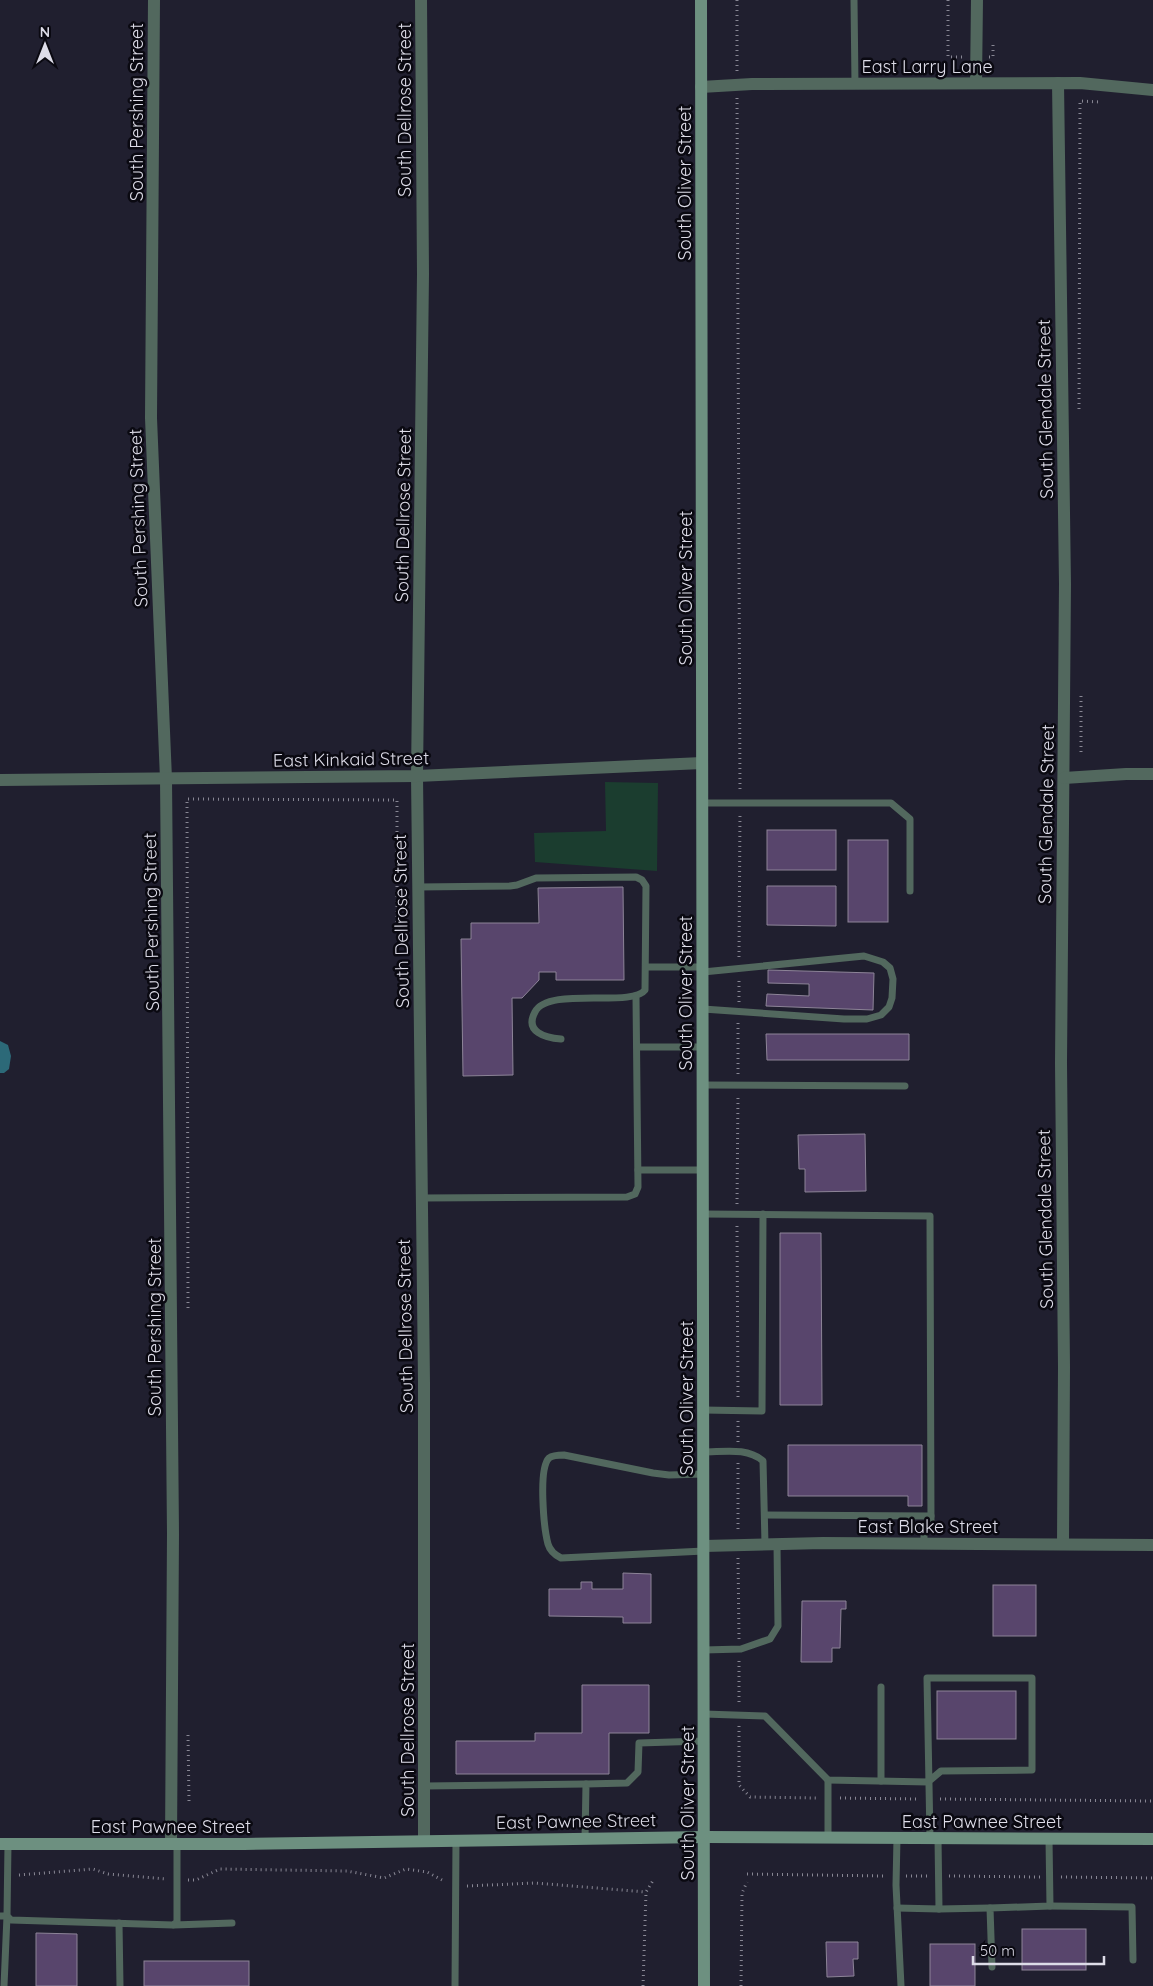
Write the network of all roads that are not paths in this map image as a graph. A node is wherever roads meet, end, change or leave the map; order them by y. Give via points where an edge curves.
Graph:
1 (154, 0) edge
2 (421, 0) edge
3 (701, 0) edge
4 (854, 0) edge
5 (977, 0) edge
6 (976, 83) junction
7 (1058, 83) junction
8 (855, 84) junction
9 (701, 86) junction
10 (1153, 90) edge
11 (702, 763) junction
12 (1153, 774) edge
13 (417, 776) junction
14 (1064, 778) junction
15 (166, 779) junction
16 (0, 780) edge
17 (702, 803) junction
18 (418, 887) junction
19 (910, 891) dead end
20 (646, 967) junction
21 (703, 969) junction
22 (636, 997) junction
23 (703, 1009) junction
24 (561, 1039) dead end
25 (636, 1047) junction
26 (703, 1047) junction
27 (703, 1085) junction
28 (905, 1086) dead end
29 (638, 1170) junction
30 (703, 1170) junction
31 (422, 1198) junction
32 (703, 1214) junction
33 (763, 1214) junction
34 (704, 1410) junction
35 (704, 1452) junction
36 (704, 1474) junction
37 (765, 1515) junction
38 (931, 1516) junction
39 (771, 1544) junction
40 (924, 1544) junction
41 (1063, 1544) junction
42 (1153, 1545) edge
43 (704, 1549) junction
44 (704, 1650) junction
45 (881, 1687) dead end
46 (704, 1714) junction
47 (704, 1741) junction
48 (828, 1780) junction
49 (881, 1781) junction
50 (928, 1782) junction
51 (586, 1784) junction
52 (424, 1786) junction
53 (705, 1837) junction
54 (828, 1838) junction
55 (897, 1838) junction
56 (934, 1838) junction
57 (585, 1839) junction
58 (1049, 1839) junction
59 (1153, 1839) edge
60 (456, 1840) junction
61 (424, 1841) junction
62 (4, 1844) edge
63 (174, 1844) junction
64 (1050, 1906) junction
65 (897, 1908) junction
66 (939, 1908) junction
67 (990, 1908) junction
68 (3, 1916) edge
69 (232, 1923) dead end
70 (119, 1924) junction
71 (173, 1925) junction
72 (1133, 1960) dead end
73 (992, 1967) dead end
74 (4, 1986) edge
75 (120, 1986) edge
76 (456, 1986) edge
77 (704, 1986) edge
78 (901, 1986) edge

1 - 15 street, South Pershing Street via 151,418
2 - 13 street, South Dellrose Street
3 - 9 main road, South Oliver Street
4 - 8 lane
5 - 6 street
6 - 7 street, East Larry Lane
6 - 8 street, East Larry Lane
7 - 10 street, East Larry Lane
7 - 14 street, South Glendale Street via 1066,584
8 - 9 street, East Larry Lane
9 - 11 main road, South Oliver Street
11 - 13 street, East Kinkaid Street
11 - 17 main road, South Oliver Street
12 - 14 street
13 - 15 street, East Kinkaid Street
13 - 18 street, South Dellrose Street
14 - 41 street, South Glendale Street via 1061,1063
15 - 16 street, East Kinkaid Street
15 - 63 street, South Pershing Street
17 - 19 lane via 891,803 910,818
17 - 21 main road, South Oliver Street
18 - 20 lane via 517,886 536,878 639,878 646,886
18 - 31 street, South Dellrose Street
20 - 21 lane
20 - 22 lane via 645,990
21 - 23 main road, South Oliver Street
21 - 23 lane via 864,956 883,962 890,968 893,979 889,1007 881,1015 868,1019
22 - 24 lane via 592,997 544,1003 535,1011 535,1029 544,1037
22 - 25 lane
23 - 26 main road, South Oliver Street
25 - 26 lane
25 - 29 lane
26 - 27 main road, South Oliver Street
27 - 28 lane
27 - 30 main road, South Oliver Street
29 - 30 lane
29 - 31 lane via 637,1191 627,1197
30 - 32 main road, South Oliver Street
31 - 52 street, South Dellrose Street
32 - 33 lane
32 - 34 main road, South Oliver Street
33 - 34 lane via 762,1411
33 - 38 lane via 930,1216
34 - 35 main road, South Oliver Street
35 - 36 main road, South Oliver Street
35 - 37 lane via 755,1454 763,1461
36 - 43 main road, South Oliver Street
36 - 43 lane via 653,1473 564,1455 548,1459 543,1479 548,1545 561,1558
37 - 38 lane
37 - 39 lane
38 - 40 lane via 931,1522 924,1531
39 - 40 street, East Blake Street
39 - 43 street, East Blake Street
39 - 44 lane via 778,1626 770,1639 739,1649
40 - 41 street, East Blake Street
41 - 42 street, East Blake Street
43 - 44 main road, South Oliver Street
44 - 46 main road, South Oliver Street
45 - 49 lane
46 - 47 main road, South Oliver Street
46 - 48 lane via 765,1716
47 - 51 lane via 639,1743 638,1772 626,1784
47 - 53 main road, South Oliver Street
48 - 49 lane
48 - 54 lane
49 - 50 lane
50 - 50 lane via 941,1772 1032,1770 1032,1678 926,1678
50 - 56 lane
51 - 52 lane
51 - 57 lane
52 - 61 street, South Dellrose Street
53 - 54 main road, East Pawnee Street
53 - 57 main road, East Pawnee Street
53 - 77 main road, South Oliver Street
54 - 55 main road, East Pawnee Street
55 - 56 main road, East Pawnee Street
55 - 65 lane
56 - 58 main road, East Pawnee Street
56 - 66 lane
57 - 60 main road, East Pawnee Street
58 - 59 main road, East Pawnee Street
58 - 64 lane
60 - 61 main road, East Pawnee Street
60 - 76 lane
61 - 63 main road, East Pawnee Street
62 - 63 main road, East Pawnee Street
62 - 68 lane via 7,1876
63 - 71 lane via 177,1922
64 - 67 lane
64 - 72 lane via 1132,1906
65 - 66 lane
65 - 78 lane
66 - 67 lane
67 - 73 lane
68 - 70 lane via 11,1920
68 - 74 lane
69 - 71 lane
70 - 71 lane
70 - 75 lane

